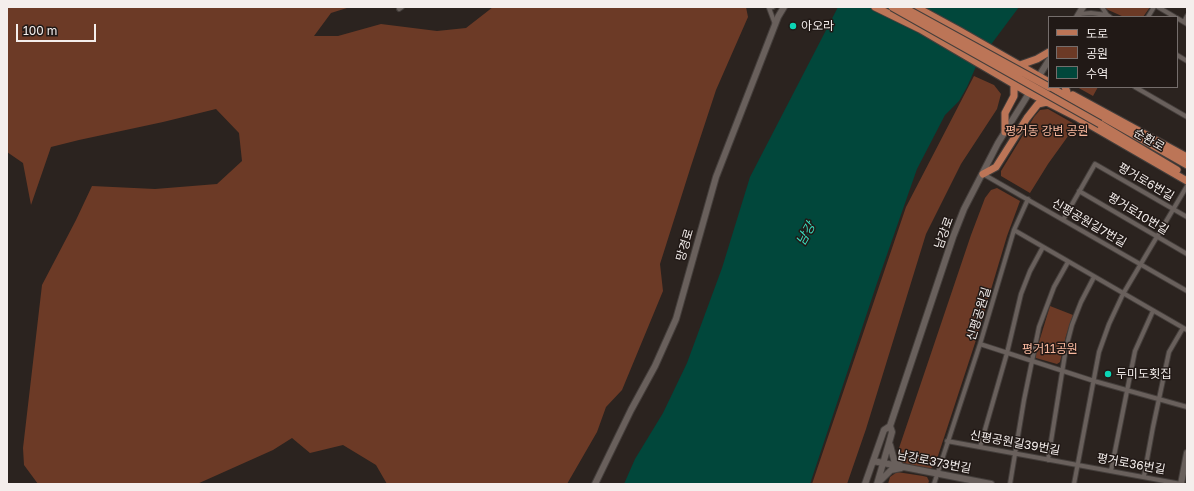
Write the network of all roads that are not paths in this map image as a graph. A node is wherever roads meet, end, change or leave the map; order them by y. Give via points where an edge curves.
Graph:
1 (770, 7) edge
2 (784, 7) edge
3 (875, 7) edge
4 (892, 7) edge
5 (903, 7) edge
6 (916, 7) edge
7 (1084, 7) edge
8 (1102, 7) edge
9 (1154, 7) edge
10 (1158, 7) edge
11 (779, 15) junction
12 (1078, 16) edge
13 (1108, 16) edge
14 (1149, 16) edge
15 (1173, 16) edge
16 (1187, 16) edge
17 (1185, 23) edge
18 (775, 24) junction
19 (1048, 53) edge
20 (1178, 56) edge
21 (1048, 61) edge
22 (1187, 61) edge
23 (1020, 65) junction
24 (1038, 76) junction
25 (1048, 81) edge
26 (1014, 84) junction
27 (1048, 86) edge
28 (1051, 88) edge
29 (1137, 88) edge
30 (1066, 89) edge
31 (1029, 93) junction
32 (1048, 102) junction
33 (1187, 117) edge
34 (1005, 132) junction
35 (1187, 157) edge
36 (1187, 165) edge
37 (983, 174) junction
38 (1187, 175) edge
39 (1187, 181) edge
40 (1187, 186) edge
41 (1079, 191) junction
42 (1028, 199) junction
43 (1173, 209) junction
44 (1187, 217) edge
45 (1063, 220) junction
46 (1014, 230) junction
47 (1157, 237) junction
48 (1043, 247) junction
49 (1187, 254) edge
50 (1068, 262) junction
51 (1141, 265) junction
52 (1094, 277) junction
53 (1187, 291) edge
54 (1123, 294) junction
55 (1152, 311) junction
56 (1185, 329) edge
57 (980, 344) junction
58 (1007, 353) junction
59 (1032, 360) junction
60 (1062, 370) junction
61 (1094, 381) junction
62 (1127, 390) junction
63 (1159, 399) junction
64 (1187, 408) edge
65 (890, 426) junction
66 (947, 441) junction
67 (889, 443) junction
68 (980, 447) junction
69 (1187, 453) edge
70 (1016, 454) junction
71 (873, 460) junction
72 (1048, 460) junction
73 (883, 463) junction
74 (1078, 465) junction
75 (902, 467) junction
76 (1111, 471) junction
77 (937, 474) junction
78 (1144, 476) junction
79 (877, 483) edge
80 (595, 484) edge
81 (865, 484) edge
82 (934, 484) edge
83 (991, 484) edge
84 (1010, 484) edge
85 (1074, 484) edge
86 (1181, 484) edge

1 - 11 street
1 - 18 street
2 - 11 street, 망경로
3 - 26 main road via 920,29
4 - 38 main road, 순환로, bridge
5 - 27 main road, 순환로, bridge
6 - 23 main road
7 - 12 street
8 - 13 street
9 - 14 street
10 - 15 street
11 - 18 street, 망경로
12 - 13 street via 1091,13
16 - 17 street
18 - 80 street, 망경로 via 716,177 676,319
19 - 23 main road
20 - 22 street
21 - 24 street, 남강로
23 - 24 main road
24 - 25 main road
24 - 31 street, 남강로
26 - 31 main road
26 - 34 main road via 1014,96 1006,113
28 - 36 main road, 순환로
29 - 33 street
30 - 35 main road
31 - 32 main road
31 - 34 street, 남강로
32 - 37 main road via 1038,104 996,167
32 - 39 main road
34 - 37 street, 남강로
37 - 42 street
37 - 65 street, 남강로 via 964,209 953,237
40 - 43 street
41 - 43 street, 평거로6번길 via 1094,164
41 - 45 street
41 - 47 street, 평거로10번길
42 - 45 street, 신평공원길7번길
42 - 46 street, 신평공원길
43 - 44 street, 평거로6번길
43 - 47 street
45 - 51 street, 신평공원길7번길
46 - 48 street
46 - 57 street, 신평공원길
47 - 49 street, 평거로10번길
47 - 51 street
48 - 50 street
48 - 58 street via 1021,294
50 - 52 street
50 - 59 street via 1054,287 1039,327
51 - 53 street, 신평공원길7번길
51 - 54 street
52 - 54 street
52 - 60 street via 1072,325
54 - 55 street
54 - 61 street via 1099,352
55 - 56 street
55 - 62 street via 1135,351
56 - 63 street via 1169,352
57 - 58 street
57 - 66 street, 신평공원길
58 - 59 street
58 - 68 street
59 - 60 street
59 - 70 street
60 - 61 street
60 - 72 street
61 - 62 street
61 - 74 street
62 - 63 street
62 - 76 street
63 - 64 street
63 - 78 street
65 - 67 street, 남강로 via 892,432
65 - 71 street, 남강로 via 884,430
66 - 68 street, 신평공원길39번길
66 - 77 street, 신평공원길
67 - 73 street, 남강로
67 - 75 street via 894,460
68 - 70 street, 신평공원길39번길
69 - 86 street
70 - 72 street, 신평공원길39번길
70 - 84 street
71 - 73 street, 남강로373번길
71 - 81 street, 남강로
72 - 74 street, 신평공원길39번길
73 - 75 street, 남강로373번길
73 - 79 street, 남강로
74 - 76 street, 평거로36번길
74 - 85 street
75 - 77 street, 남강로373번길
75 - 79 street via 892,470
76 - 78 street, 평거로36번길
77 - 82 street, 신평공원길
77 - 83 street, 남강로373번길
78 - 86 street, 평거로36번길

